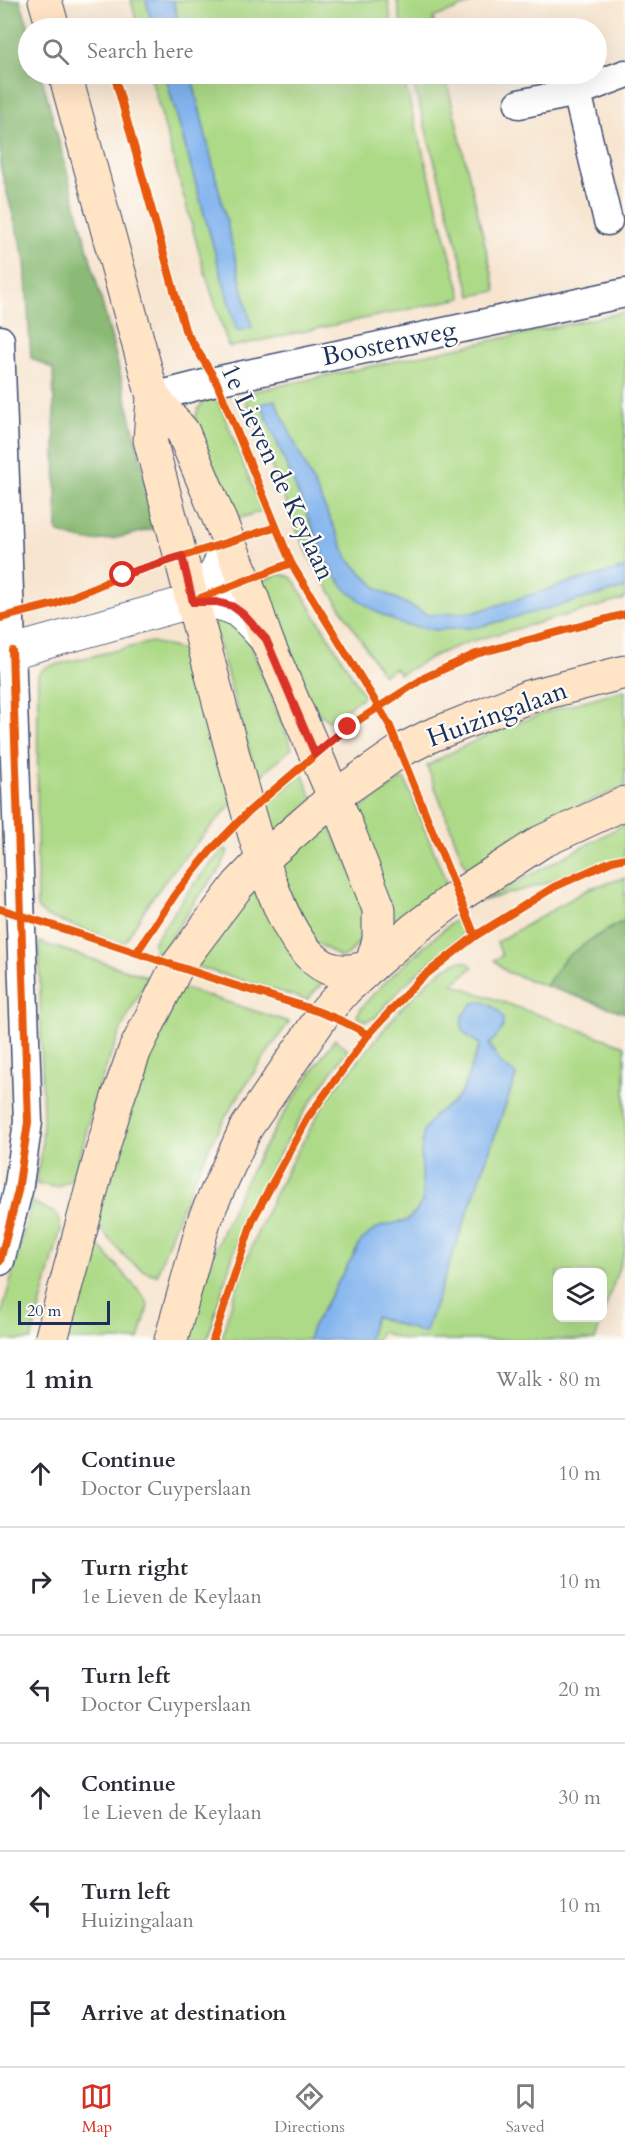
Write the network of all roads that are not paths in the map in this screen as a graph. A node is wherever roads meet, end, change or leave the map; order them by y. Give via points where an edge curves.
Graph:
1 (45, 0) edge
2 (50, 18) edge
3 (625, 74) edge
4 (607, 81) edge
5 (68, 84) edge
6 (598, 84) edge
7 (577, 92) junction
8 (519, 104) dead end
9 (608, 221) dead end
10 (625, 293) edge
11 (0, 340) edge
12 (153, 397) junction
13 (229, 542) junction
14 (193, 602) junction
15 (266, 639) junction
16 (6, 653) edge
17 (625, 672) edge
18 (334, 797) junction
19 (625, 803) edge
20 (263, 859) junction
21 (371, 966) junction
22 (9, 1190) edge
23 (0, 1261) edge
24 (51, 1340) edge
25 (171, 1340) edge

1 - 2 main road
3 - 4 street
5 - 12 main road
6 - 7 street
7 - 8 street
7 - 9 street
10 - 12 street, Boostenweg
11 - 16 street
12 - 13 main road via 183,432
12 - 14 main road via 150,440
13 - 14 street via 218,571
13 - 15 main road
14 - 15 street via 232,606
14 - 16 street
14 - 20 main road
15 - 18 main road
16 - 22 street via 28,1122
17 - 18 main road, Huizingalaan via 528,697 430,736 400,751
18 - 20 main road, Huizingalaan
18 - 21 main road via 379,909 379,940
19 - 21 main road via 541,842 458,896
20 - 21 main road via 286,921 307,952 332,969 351,972
20 - 24 main road, Huizingalaan via 238,885 177,966 135,1050 100,1158
21 - 25 main road via 323,1015 246,1128 205,1218
22 - 23 street

